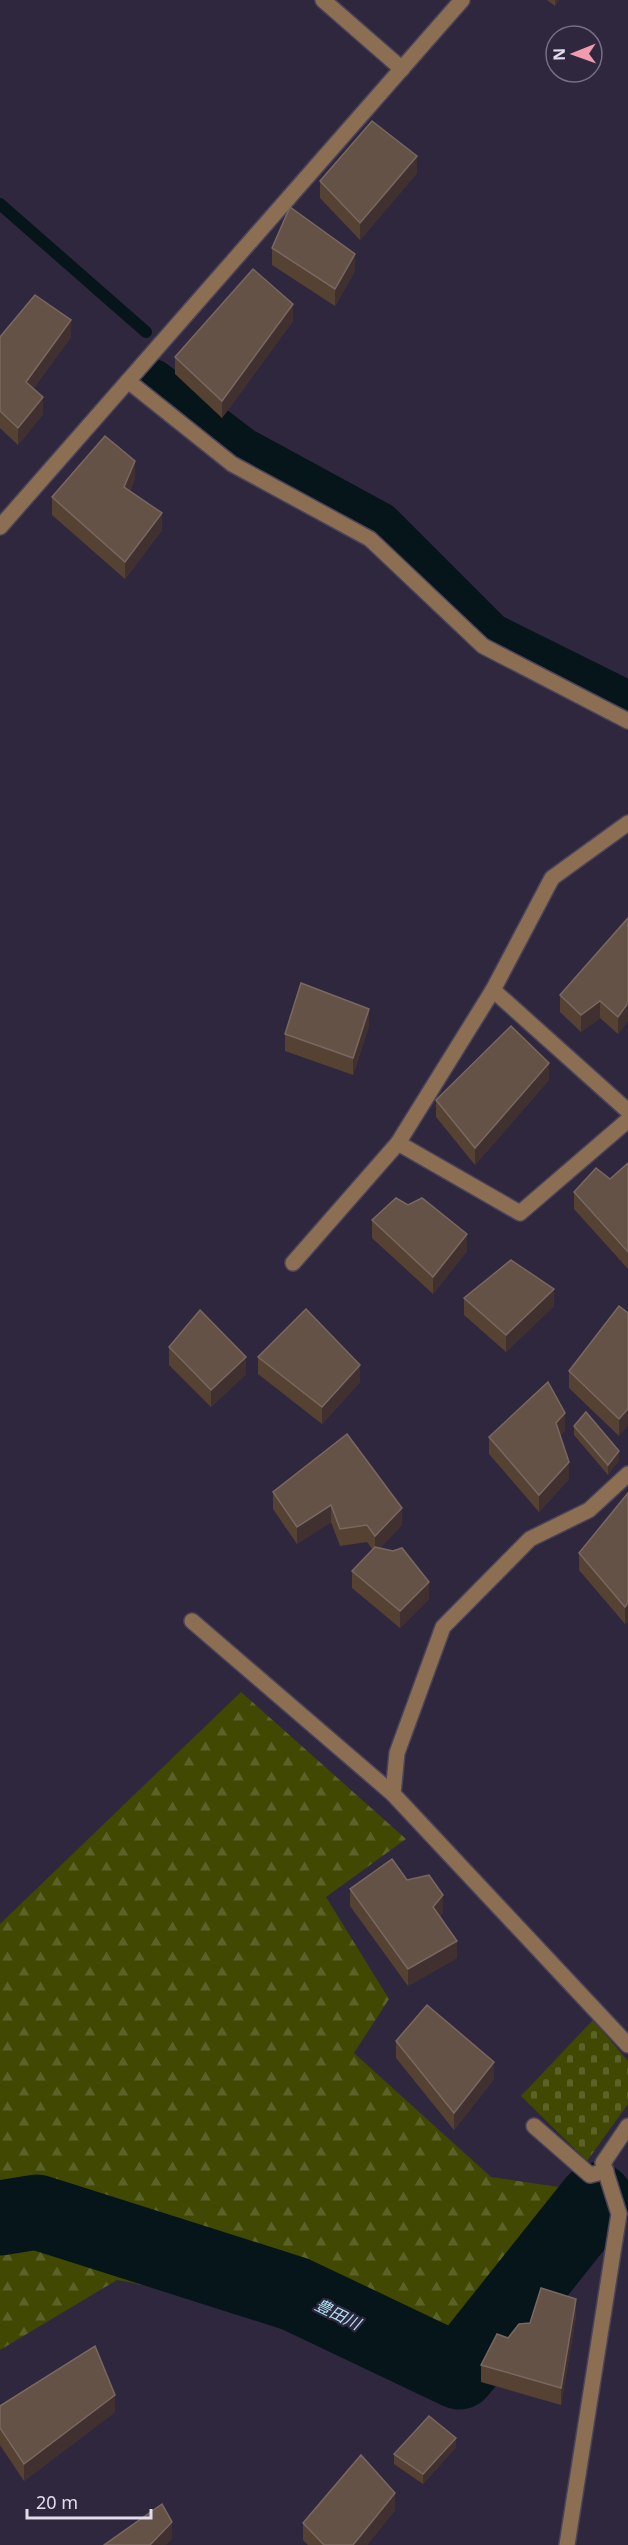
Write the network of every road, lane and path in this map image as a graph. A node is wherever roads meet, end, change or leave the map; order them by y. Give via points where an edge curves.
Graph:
1 (323, 0) edge
2 (462, 0) edge
3 (402, 69) junction
4 (128, 381) junction
5 (0, 527) edge
6 (628, 722) edge
7 (628, 823) edge
8 (493, 990) junction
9 (628, 1111) edge
10 (628, 1120) edge
11 (398, 1143) junction
12 (293, 1263) dead end
13 (628, 1474) edge
14 (192, 1621) dead end
15 (393, 1794) junction
16 (628, 2044) edge
17 (534, 2126) dead end
18 (628, 2126) edge
19 (606, 2171) junction
20 (624, 2217) edge
21 (567, 2545) edge

1 - 3 street
2 - 3 street
3 - 4 street
4 - 5 street
4 - 6 street via 232,464 370,539 483,646
7 - 8 street via 552,878
8 - 9 street
8 - 11 street
10 - 11 street via 520,1213
11 - 12 street
13 - 15 street via 589,1510 530,1539 443,1627 397,1753
14 - 15 street
15 - 16 street
17 - 19 street via 590,2175
18 - 19 street via 603,2163
19 - 20 street
20 - 21 street

